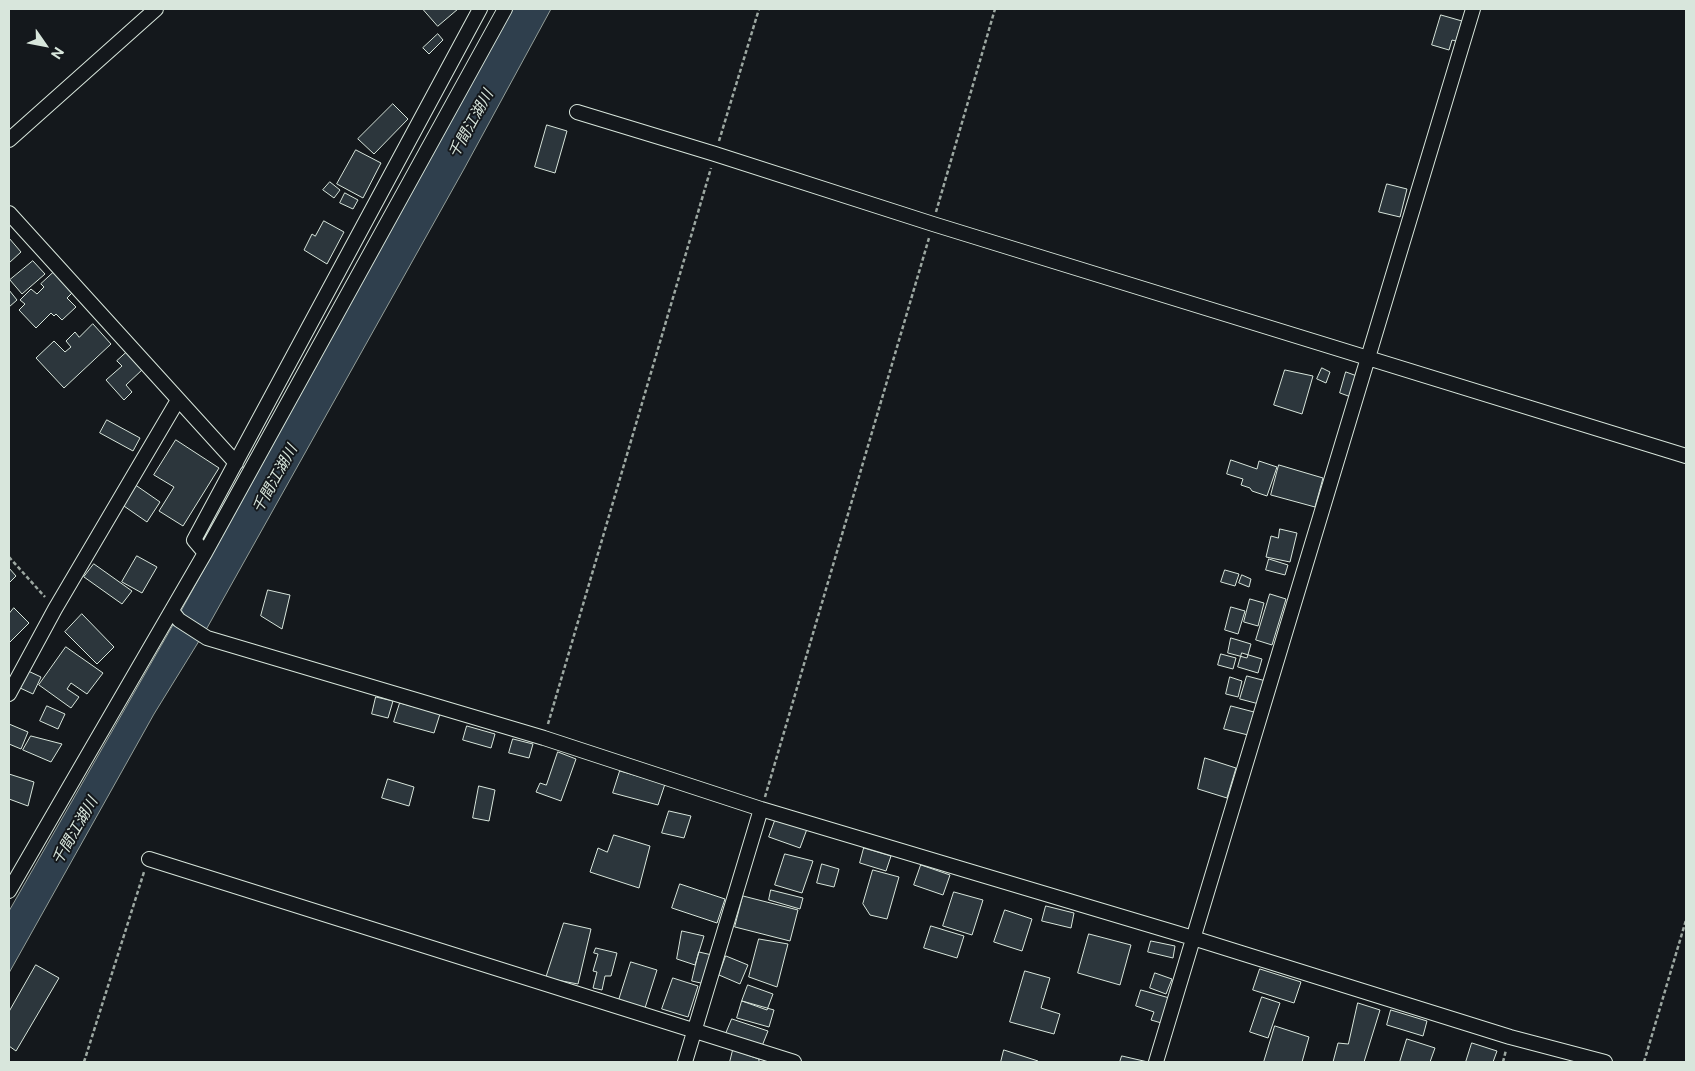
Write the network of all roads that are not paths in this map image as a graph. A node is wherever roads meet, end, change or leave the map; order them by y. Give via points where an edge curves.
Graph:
1 (156, 9) edge
2 (465, 9) edge
3 (505, 9) edge
4 (1473, 9) edge
5 (477, 14) edge
6 (577, 112) dead end
7 (9, 140) edge
8 (9, 212) edge
9 (1367, 357) junction
10 (178, 400) junction
11 (1686, 456) edge
12 (236, 464) junction
13 (205, 552) junction
14 (175, 616) junction
15 (9, 694) edge
16 (762, 809) junction
17 (149, 859) road end
18 (9, 891) edge
19 (1193, 938) junction
20 (694, 1032) junction
21 (684, 1062) edge
22 (794, 1062) edge
23 (1156, 1062) edge
24 (1605, 1062) edge

1 - 7 street
2 - 5 street
3 - 13 street
4 - 9 street
5 - 12 street
6 - 9 street
8 - 10 street
9 - 11 street
9 - 19 street
10 - 12 street
10 - 15 street
12 - 13 street via 194,540
13 - 14 street
14 - 16 street via 207,638 544,738
14 - 18 street
16 - 19 street
16 - 20 street
17 - 20 street
19 - 23 street
19 - 24 street via 1510,1037
20 - 21 street
20 - 22 street

